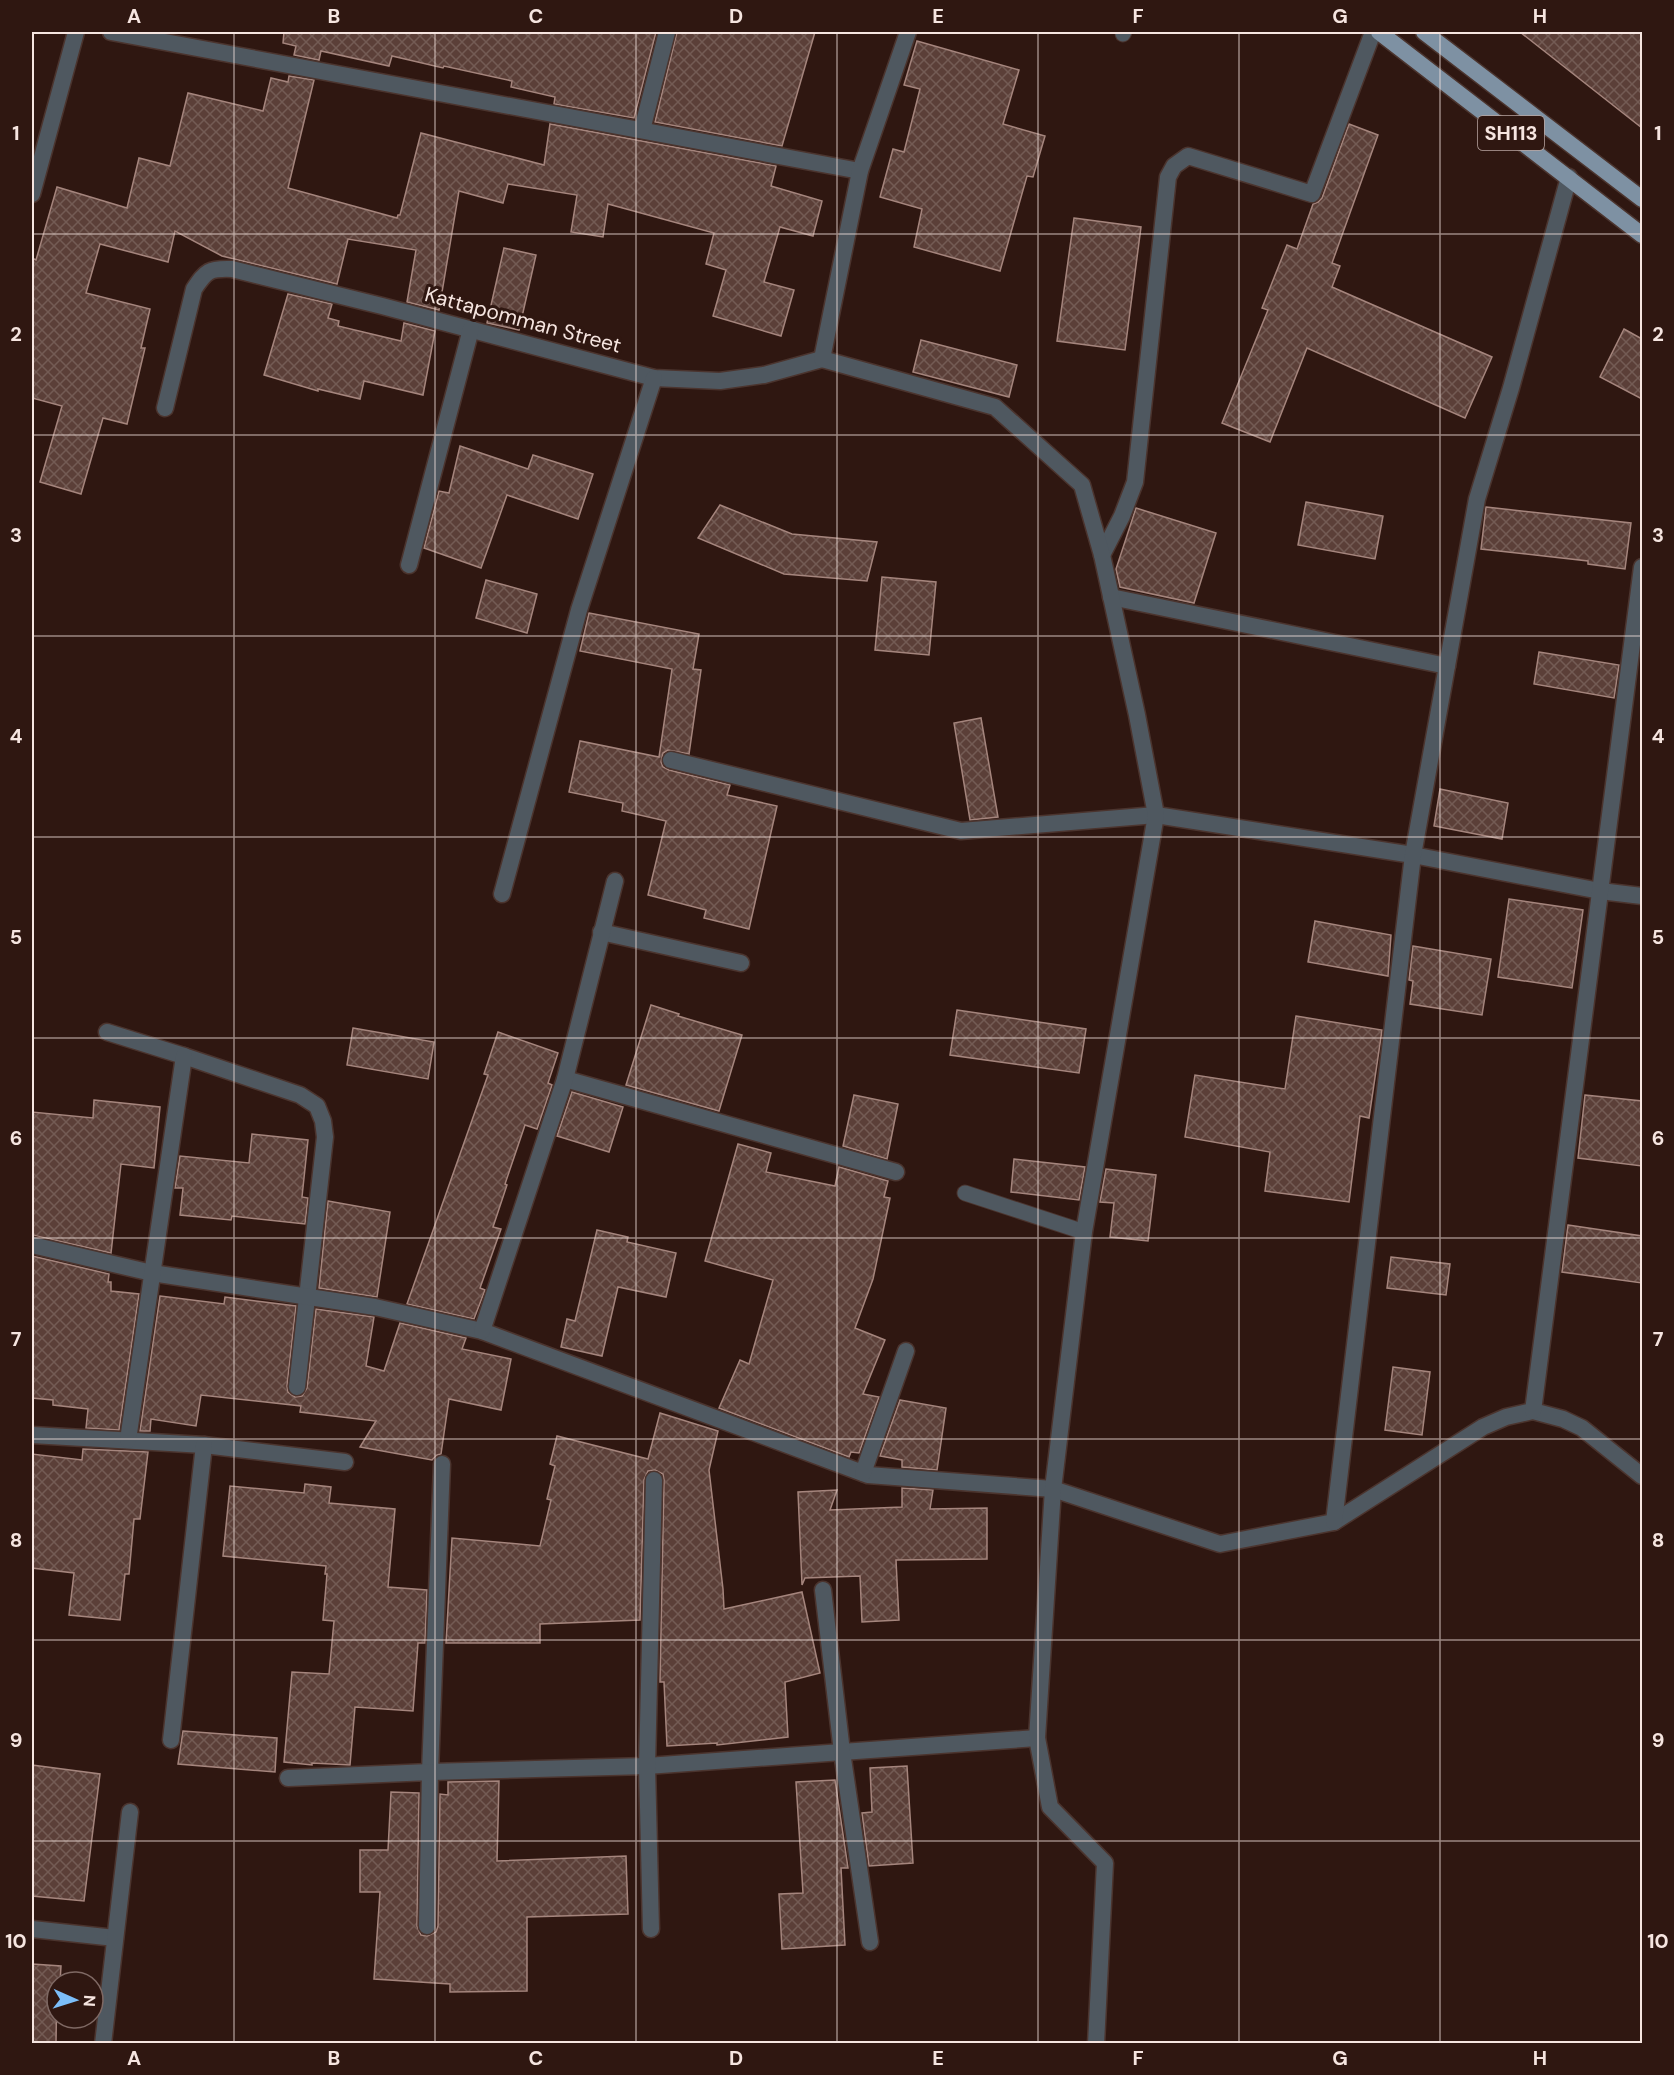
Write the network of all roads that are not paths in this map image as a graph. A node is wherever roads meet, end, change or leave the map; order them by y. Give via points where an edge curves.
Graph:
1 (76, 32) edge
2 (111, 32) edge
3 (667, 32) edge
4 (908, 32) edge
5 (1373, 32) edge
6 (1379, 32) edge
7 (1424, 32) edge
8 (642, 130) junction
9 (860, 171) junction
10 (1569, 177) junction
11 (32, 194) edge
12 (1642, 199) edge
13 (1642, 235) edge
14 (471, 329) junction
15 (822, 359) junction
16 (654, 378) junction
17 (165, 408) dead end
18 (1102, 555) junction
19 (409, 565) dead end
20 (1642, 567) edge
21 (1111, 597) junction
22 (1447, 666) junction
23 (671, 760) dead end
24 (1156, 814) junction
25 (1413, 855) junction
26 (615, 881) dead end
27 (1600, 891) junction
28 (502, 894) dead end
29 (1642, 896) edge
30 (601, 932) junction
31 (741, 963) dead end
32 (107, 1032) dead end
33 (184, 1056) junction
34 (565, 1079) junction
35 (896, 1172) dead end
36 (965, 1193) dead end
37 (1084, 1232) junction
38 (32, 1245) edge
39 (152, 1273) junction
40 (307, 1297) junction
41 (482, 1331) junction
42 (906, 1351) dead end
43 (297, 1387) dead end
44 (1533, 1411) junction
45 (32, 1435) edge
46 (128, 1440) junction
47 (204, 1445) junction
48 (345, 1462) dead end
49 (442, 1464) dead end
50 (862, 1473) junction
51 (1642, 1476) edge
52 (654, 1480) dead end
53 (1053, 1489) junction
54 (1334, 1522) junction
55 (823, 1590) dead end
56 (1037, 1738) junction
57 (171, 1740) dead end
58 (842, 1752) junction
59 (647, 1766) junction
60 (430, 1772) junction
61 (288, 1778) dead end
62 (130, 1812) dead end
63 (427, 1926) dead end
64 (32, 1929) edge
65 (651, 1929) dead end
66 (115, 1938) junction
67 (870, 1942) dead end
68 (103, 2043) edge
69 (1096, 2043) edge

1 - 11 street
2 - 8 street
3 - 8 street
4 - 9 street
5 - 18 street via 1312,194 1188,156 1174,166 1168,177 1135,482
6 - 10 main road, SH113
7 - 12 main road, SH113
8 - 9 street
9 - 15 street
10 - 13 main road, SH113
10 - 22 street via 1477,499
14 - 16 street, Kattapomman Street
14 - 17 street, Kattapomman Street via 215,268 204,274 194,290
14 - 19 street
15 - 16 street, Kattapomman Street via 764,375 720,381
15 - 18 street via 995,407 1082,485
16 - 28 street via 579,610
18 - 21 street
20 - 27 street
21 - 22 street
21 - 24 street
22 - 25 street
23 - 24 street via 961,831
24 - 25 street
24 - 37 street
25 - 27 street
25 - 54 street
26 - 30 street
27 - 29 street
27 - 44 street
30 - 31 street
30 - 34 street
32 - 33 street
33 - 39 street
33 - 40 street via 300,1095 317,1106 325,1137
34 - 35 street
34 - 41 street
36 - 37 lane
37 - 53 street
38 - 39 street
39 - 40 street
39 - 46 street
40 - 41 street via 375,1307
40 - 43 street
41 - 50 street
42 - 50 street
44 - 51 street via 1582,1428
44 - 54 street via 1483,1427
45 - 46 street
46 - 47 street
47 - 48 street
47 - 57 street
49 - 60 street
50 - 53 street
52 - 59 street
53 - 54 street via 1220,1544
53 - 56 street
55 - 58 street
56 - 58 street
56 - 69 street via 1050,1807 1105,1863
58 - 59 street
58 - 67 street
59 - 60 street
59 - 65 street
60 - 61 street
60 - 63 street
62 - 66 street
64 - 66 street
66 - 68 street

